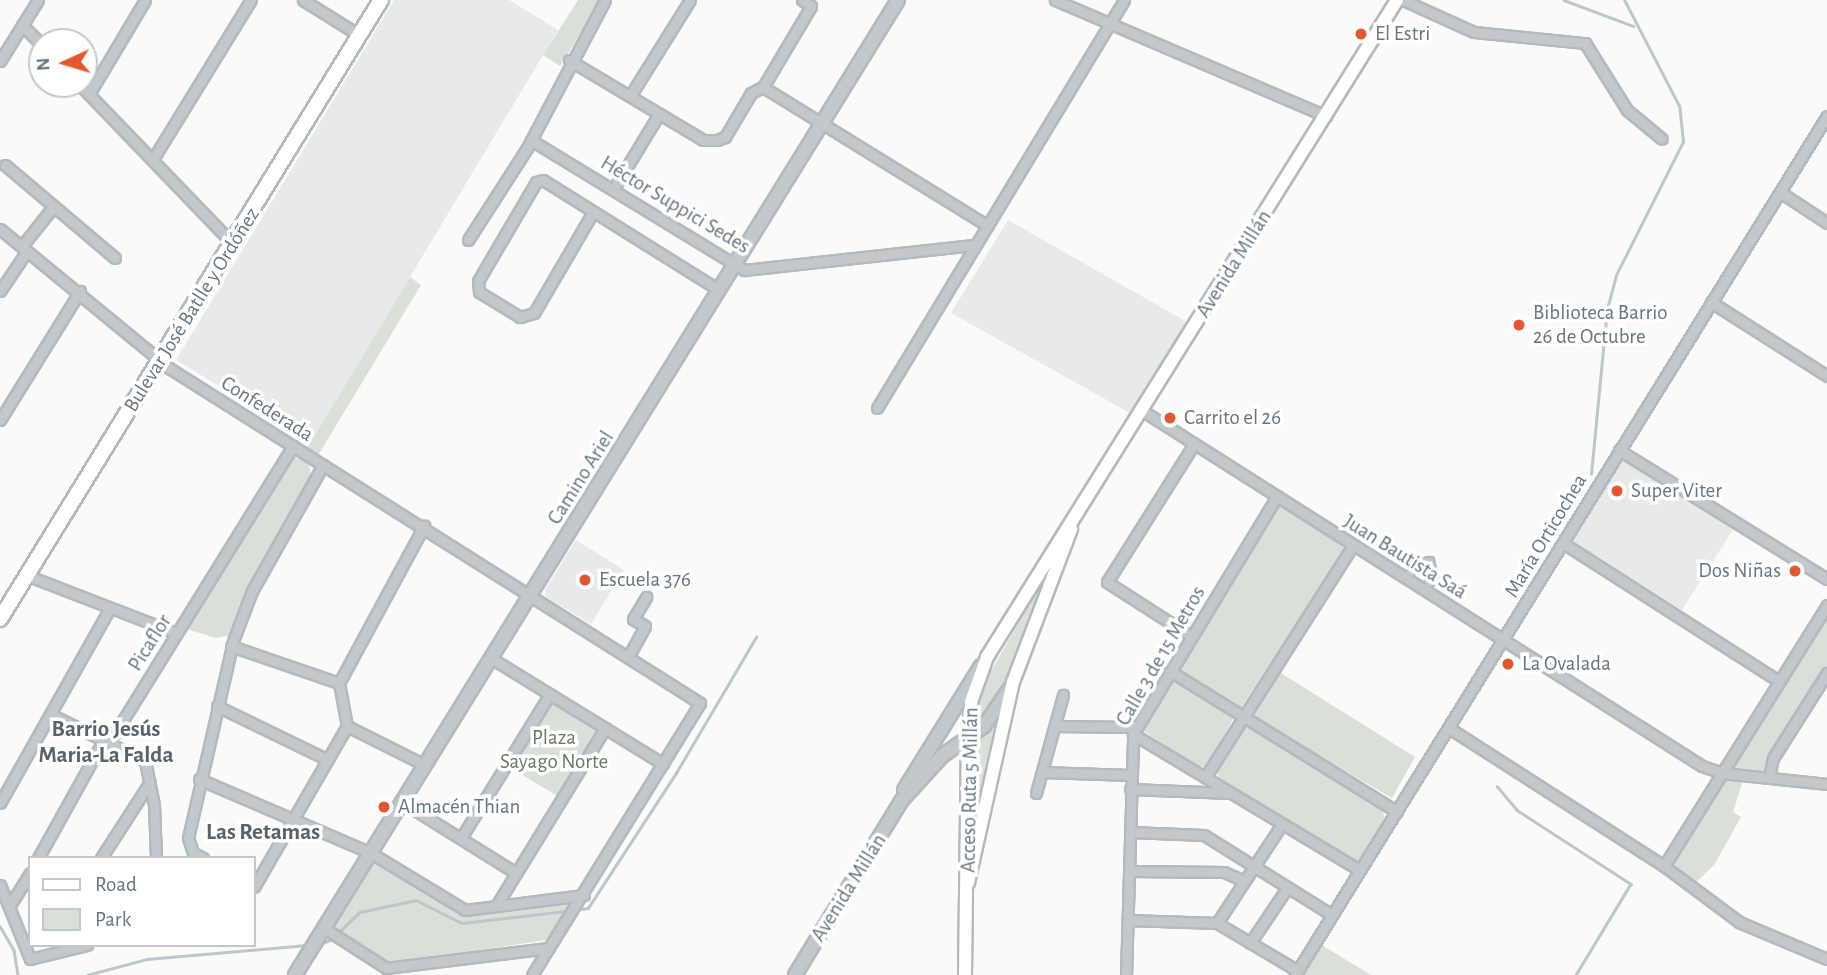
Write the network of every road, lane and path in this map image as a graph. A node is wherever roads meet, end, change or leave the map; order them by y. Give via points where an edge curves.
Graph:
1 (38, 0) edge
2 (145, 0) edge
3 (251, 0) edge
4 (303, 0) edge
5 (380, 0) edge
6 (605, 0) edge
7 (690, 0) edge
8 (802, 0) edge
9 (898, 0) edge
10 (1055, 0) edge
11 (1124, 0) edge
12 (1397, 0) edge
13 (1403, 0) edge
14 (1110, 23) junction
15 (22, 25) junction
16 (28, 31) edge
17 (359, 35) junction
18 (569, 60) junction
19 (0, 61) edge
20 (98, 79) edge
21 (763, 87) junction
22 (630, 96) junction
23 (93, 98) edge
24 (659, 114) junction
25 (1326, 116) junction
26 (1827, 116) edge
27 (822, 123) junction
28 (1662, 139) dead end
29 (531, 140) junction
30 (153, 159) junction
31 (5, 165) dead end
32 (614, 188) junction
33 (1780, 192) junction
34 (53, 207) junction
35 (593, 212) junction
36 (1827, 223) edge
37 (988, 226) junction
38 (0, 229) edge
39 (468, 240) dead end
40 (233, 245) junction
41 (976, 245) junction
42 (24, 248) junction
43 (115, 258) dead end
44 (735, 265) junction
45 (719, 290) junction
46 (0, 291) edge
47 (79, 291) junction
48 (1712, 302) junction
49 (161, 360) junction
50 (1827, 376) edge
51 (877, 408) dead end
52 (1143, 411) junction
53 (0, 420) edge
54 (1194, 444) junction
55 (293, 446) junction
56 (1619, 450) junction
57 (323, 465) junction
58 (1277, 496) junction
59 (424, 526) junction
60 (1071, 529) junction
61 (1563, 543) junction
62 (1353, 545) junction
63 (26, 575) junction
64 (1406, 578) junction
65 (1827, 579) edge
66 (1424, 590) junction
67 (531, 595) junction
68 (646, 597) dead end
69 (1827, 604) edge
70 (110, 608) junction
71 (0, 619) edge
72 (176, 633) junction
73 (1191, 636) junction
74 (1504, 639) junction
75 (231, 646) junction
76 (628, 657) junction
77 (987, 657) junction
78 (491, 659) junction
79 (1170, 671) junction
80 (1827, 673) edge
81 (1779, 681) junction
82 (1013, 682) junction
83 (339, 683) junction
84 (550, 694) junction
85 (1063, 695) dead end
86 (217, 706) junction
87 (52, 715) junction
88 (1243, 717) junction
89 (347, 726) junction
90 (1055, 726) junction
91 (605, 728) junction
92 (1449, 728) junction
93 (1134, 730) junction
94 (968, 739) junction
95 (108, 742) junction
96 (328, 760) junction
97 (663, 764) junction
98 (425, 765) junction
99 (1042, 772) junction
100 (1722, 773) junction
101 (1130, 775) junction
102 (1206, 776) junction
103 (200, 779) junction
104 (1769, 779) junction
105 (150, 782) junction
106 (1827, 784) edge
107 (1130, 789) junction
108 (1036, 793) dead end
109 (1233, 793) junction
110 (902, 800) junction
111 (402, 802) junction
112 (0, 803) edge
113 (1397, 812) junction
114 (295, 817) junction
115 (1282, 824) junction
116 (1130, 832) junction
117 (461, 838) junction
118 (371, 853) junction
119 (39, 856) edge
120 (103, 856) edge
121 (156, 856) edge
122 (199, 856) edge
123 (1254, 865) junction
124 (1664, 866) junction
125 (1359, 870) junction
126 (1129, 871) junction
127 (516, 873) junction
128 (28, 876) edge
129 (1244, 881) junction
130 (256, 882) edge
131 (968, 883) junction
132 (0, 885) edge
133 (1286, 888) junction
134 (584, 895) junction
135 (10, 905) junction
136 (496, 906) junction
137 (1332, 915) junction
138 (1128, 920) junction
139 (1217, 923) junction
140 (324, 928) junction
141 (1250, 943) junction
142 (78, 947) edge
143 (549, 947) junction
144 (1827, 958) edge
145 (1297, 973) edge
146 (295, 975) edge
147 (532, 975) edge
148 (795, 975) edge
149 (965, 975) edge
150 (1126, 975) edge

1 - 15 street
2 - 20 street
3 - 30 street
4 - 17 street
5 - 17 main road, Bulevar José Batlle y Ordóñez
6 - 18 street
7 - 22 street
8 - 21 street via 811,6
9 - 27 street, Camino Ariel
10 - 14 street
11 - 14 street
12 - 25 main road, Avenida Millán
13 - 28 street via 1474,32 1585,43 1627,110
14 - 25 street
14 - 37 street
15 - 16 street
15 - 19 street
17 - 40 main road, Bulevar José Batlle y Ordóñez
18 - 22 street
18 - 29 street
21 - 24 street via 751,93 725,137 714,141
21 - 27 street
22 - 24 street
23 - 30 street
24 - 32 street
25 - 52 main road, Avenida Millán
26 - 33 street, María Orticochea
27 - 37 street
27 - 44 street, Camino Ariel
29 - 32 street, Héctor Suppici Sedes
29 - 39 street
30 - 40 street
31 - 34 street
32 - 44 street, Héctor Suppici Sedes
33 - 36 street
33 - 48 street, María Orticochea
34 - 42 street
34 - 43 street
35 - 35 street via 543,180 536,182 478,281 479,292 520,317 534,313
35 - 45 street
37 - 41 street
38 - 42 street, Confederada
40 - 49 main road, Bulevar José Batlle y Ordóñez
41 - 44 street, Héctor Suppici Sedes via 744,270
41 - 51 street
42 - 46 street
42 - 47 street, Confederada
44 - 45 street, Camino Ariel
45 - 67 street, Camino Ariel
47 - 49 street, Confederada
47 - 53 street
48 - 50 street
48 - 56 street, María Orticochea
49 - 55 street, Confederada
49 - 63 main road, Bulevar José Batlle y Ordóñez
52 - 54 street, Juan Bautista Saá
52 - 60 main road, Avenida Millán
54 - 58 street, Juan Bautista Saá
54 - 73 street via 1107,582
55 - 57 street, Confederada
55 - 72 street, Picaflor
56 - 61 street, María Orticochea
56 - 65 street
57 - 59 street, Confederada
57 - 75 street via 252,592
58 - 62 street, Juan Bautista Saá
58 - 73 street, Calle 3 de 15 Metros
59 - 67 street, Confederada
59 - 83 street
60 - 77 main road, Avenida Millán
60 - 82 main road, Avenida Millán
61 - 74 street, María Orticochea
61 - 81 street
62 - 64 street, Juan Bautista Saá
62 - 88 street
63 - 70 street
63 - 71 main road, Bulevar José Batlle y Ordóñez
64 - 66 street, Juan Bautista Saá
64 - 66 street via 1414,565 1429,561 1433,576
66 - 74 street, Juan Bautista Saá
67 - 76 street, Confederada
67 - 78 street, Camino Ariel
68 - 76 street via 633,619 645,626
69 - 81 street
70 - 72 street
70 - 87 street
72 - 95 street, Picaflor
73 - 79 street, Calle 3 de 15 Metros
74 - 92 street, María Orticochea
74 - 100 street, Juan Bautista Saá via 1702,765
75 - 83 street
75 - 86 street
76 - 97 street, Confederada via 700,703
77 - 94 main road, Acceso Ruta 5 Millán via 971,702
77 - 110 street, Avenida Millán
78 - 84 street
78 - 98 street, Camino Ariel
79 - 88 street
79 - 93 street, Calle 3 de 15 Metros
80 - 104 street via 1773,758
81 - 100 street
82 - 94 street, Avenida Millán via 984,726
82 - 131 main road, Acceso Ruta 5 Millán
83 - 89 street
84 - 91 street
84 - 117 street
85 - 90 street
86 - 96 street
86 - 103 street
87 - 95 street
87 - 112 street
88 - 102 street
88 - 113 street
89 - 96 street
89 - 98 street
90 - 93 street
90 - 99 street
91 - 97 street
91 - 127 street
92 - 113 street, María Orticochea
92 - 124 street
93 - 101 street, Calle 3 de 15 Metros
93 - 102 street
94 - 110 street, Avenida Millán via 942,756
94 - 131 main road, Acceso Ruta 5 Millán
95 - 105 street via 145,761
95 - 119 street, Picaflor via 98,750
96 - 114 street
97 - 134 street
98 - 111 street, Camino Ariel
99 - 101 street
99 - 108 street
100 - 104 street, Juan Bautista Saá
100 - 124 street
101 - 107 street, Calle 3 de 15 Metros
102 - 109 street
103 - 114 street
103 - 122 street via 187,838
104 - 106 street, Juan Bautista Saá
105 - 120 street
105 - 121 street
107 - 109 street
107 - 116 street, Calle 3 de 15 Metros
109 - 115 street
110 - 148 street, Avenida Millán
111 - 117 street
111 - 118 street, Camino Ariel
113 - 125 street, María Orticochea
114 - 118 street
114 - 130 street
115 - 123 street
115 - 125 street
116 - 123 street via 1204,835
116 - 126 street, Calle 3 de 15 Metros
117 - 127 street
118 - 136 street via 465,910
118 - 140 street, Camino Ariel
123 - 129 street
123 - 133 street
124 - 144 street via 1739,922
125 - 137 street, María Orticochea
126 - 129 street via 1224,872
126 - 138 street, Calle 3 de 15 Metros
127 - 136 street
128 - 135 street
129 - 139 street
131 - 149 main road, Acceso Ruta 5 Millán
132 - 135 street
133 - 137 street
133 - 141 street
134 - 136 street
134 - 143 street
135 - 142 street via 30,958
137 - 145 street, María Orticochea
138 - 139 street
138 - 150 street, Calle 3 de 15 Metros
139 - 141 street
140 - 143 street via 386,968
140 - 146 street, Camino Ariel
141 - 145 street
143 - 147 street

